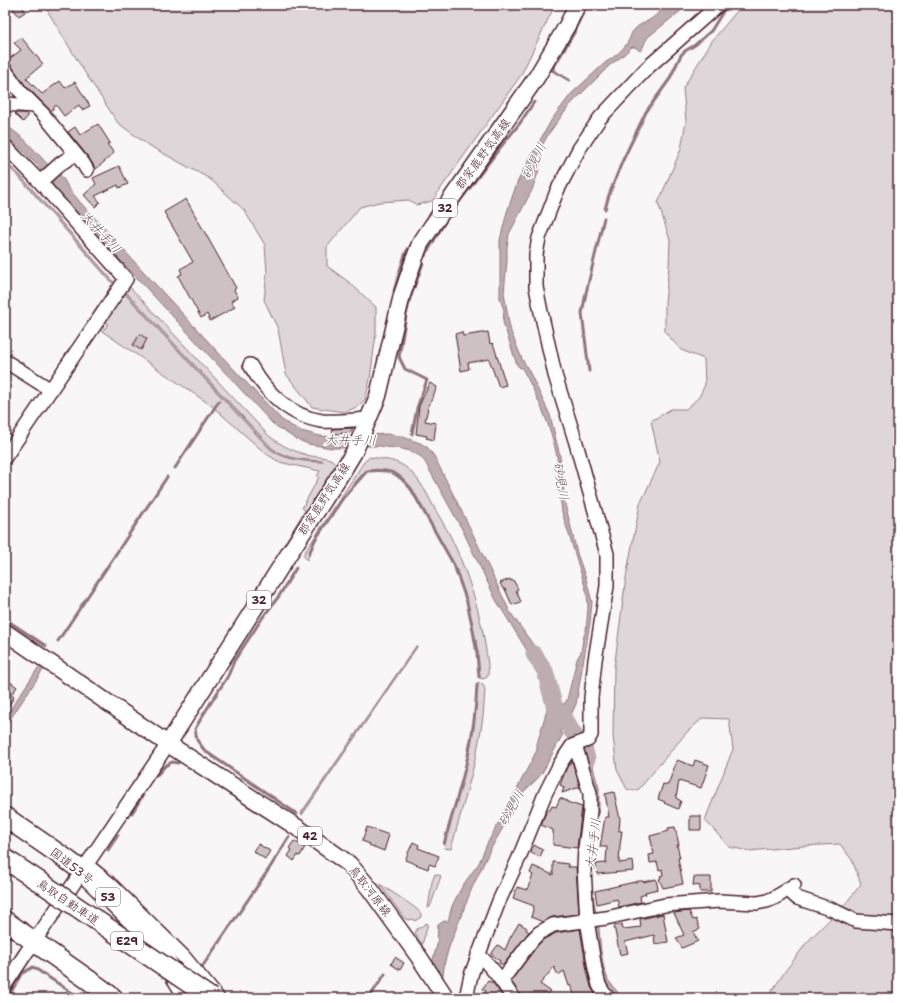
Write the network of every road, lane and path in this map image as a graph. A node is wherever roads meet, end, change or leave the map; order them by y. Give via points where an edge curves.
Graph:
1 (577, 5) edge
2 (718, 5) edge
3 (5, 70) edge
4 (5, 104) edge
5 (34, 106) junction
6 (5, 146) edge
7 (75, 154) junction
8 (87, 170) dead end
9 (46, 176) junction
10 (5, 361) edge
11 (250, 365) dead end
12 (51, 390) junction
13 (369, 419) junction
14 (5, 457) edge
15 (5, 632) edge
16 (580, 743) junction
17 (168, 744) junction
18 (5, 817) edge
19 (5, 859) edge
20 (5, 868) edge
21 (84, 868) junction
22 (41, 887) junction
23 (592, 919) junction
24 (5, 921) edge
25 (898, 924) edge
26 (34, 942) junction
27 (478, 954) junction
28 (502, 980) junction
29 (5, 985) edge
30 (606, 994) edge
31 (113, 998) edge
32 (189, 998) edge
33 (200, 998) edge
34 (211, 998) edge
35 (218, 998) edge
36 (446, 998) edge
37 (466, 998) edge
38 (513, 998) edge

1 - 13 main road, 郡家鹿野気高線 / 32 via 536,78 420,244 402,295 378,396
2 - 16 street via 647,68 600,118 579,149 556,192 539,238 536,254 536,287 555,375 607,554 607,586 591,694 591,735
3 - 5 street
4 - 5 street
5 - 7 street
6 - 9 street
7 - 8 street
7 - 9 street
9 - 12 street via 126,279
10 - 12 street
11 - 13 street via 264,385 284,405 296,412 324,421
12 - 14 street
13 - 17 main road, 郡家鹿野気高線 / 32 via 342,472
15 - 17 main road
16 - 23 street via 590,793 584,869
16 - 27 street via 572,746 545,794
17 - 21 street
17 - 36 main road, 鳥取河原線 / 42 via 349,864 370,889
18 - 21 highway, 国道53号 / 53 via 66,859
19 - 22 highway, 鳥取自動車道 / E29
20 - 22 highway, 鳥取自動車道 / E29
21 - 26 street
21 - 32 highway, 国道53号 / 53 via 159,950
21 - 35 street via 109,883 179,952
22 - 33 highway, 鳥取自動車道 / E29
22 - 34 highway, 鳥取自動車道 / E29, bridge
23 - 25 street via 665,905 719,901 757,903 774,898 791,887 797,898 856,921
23 - 28 street via 553,925 539,933
23 - 30 street via 595,969
24 - 26 highway
26 - 29 street
26 - 31 highway
27 - 28 street
27 - 37 street
28 - 38 street

